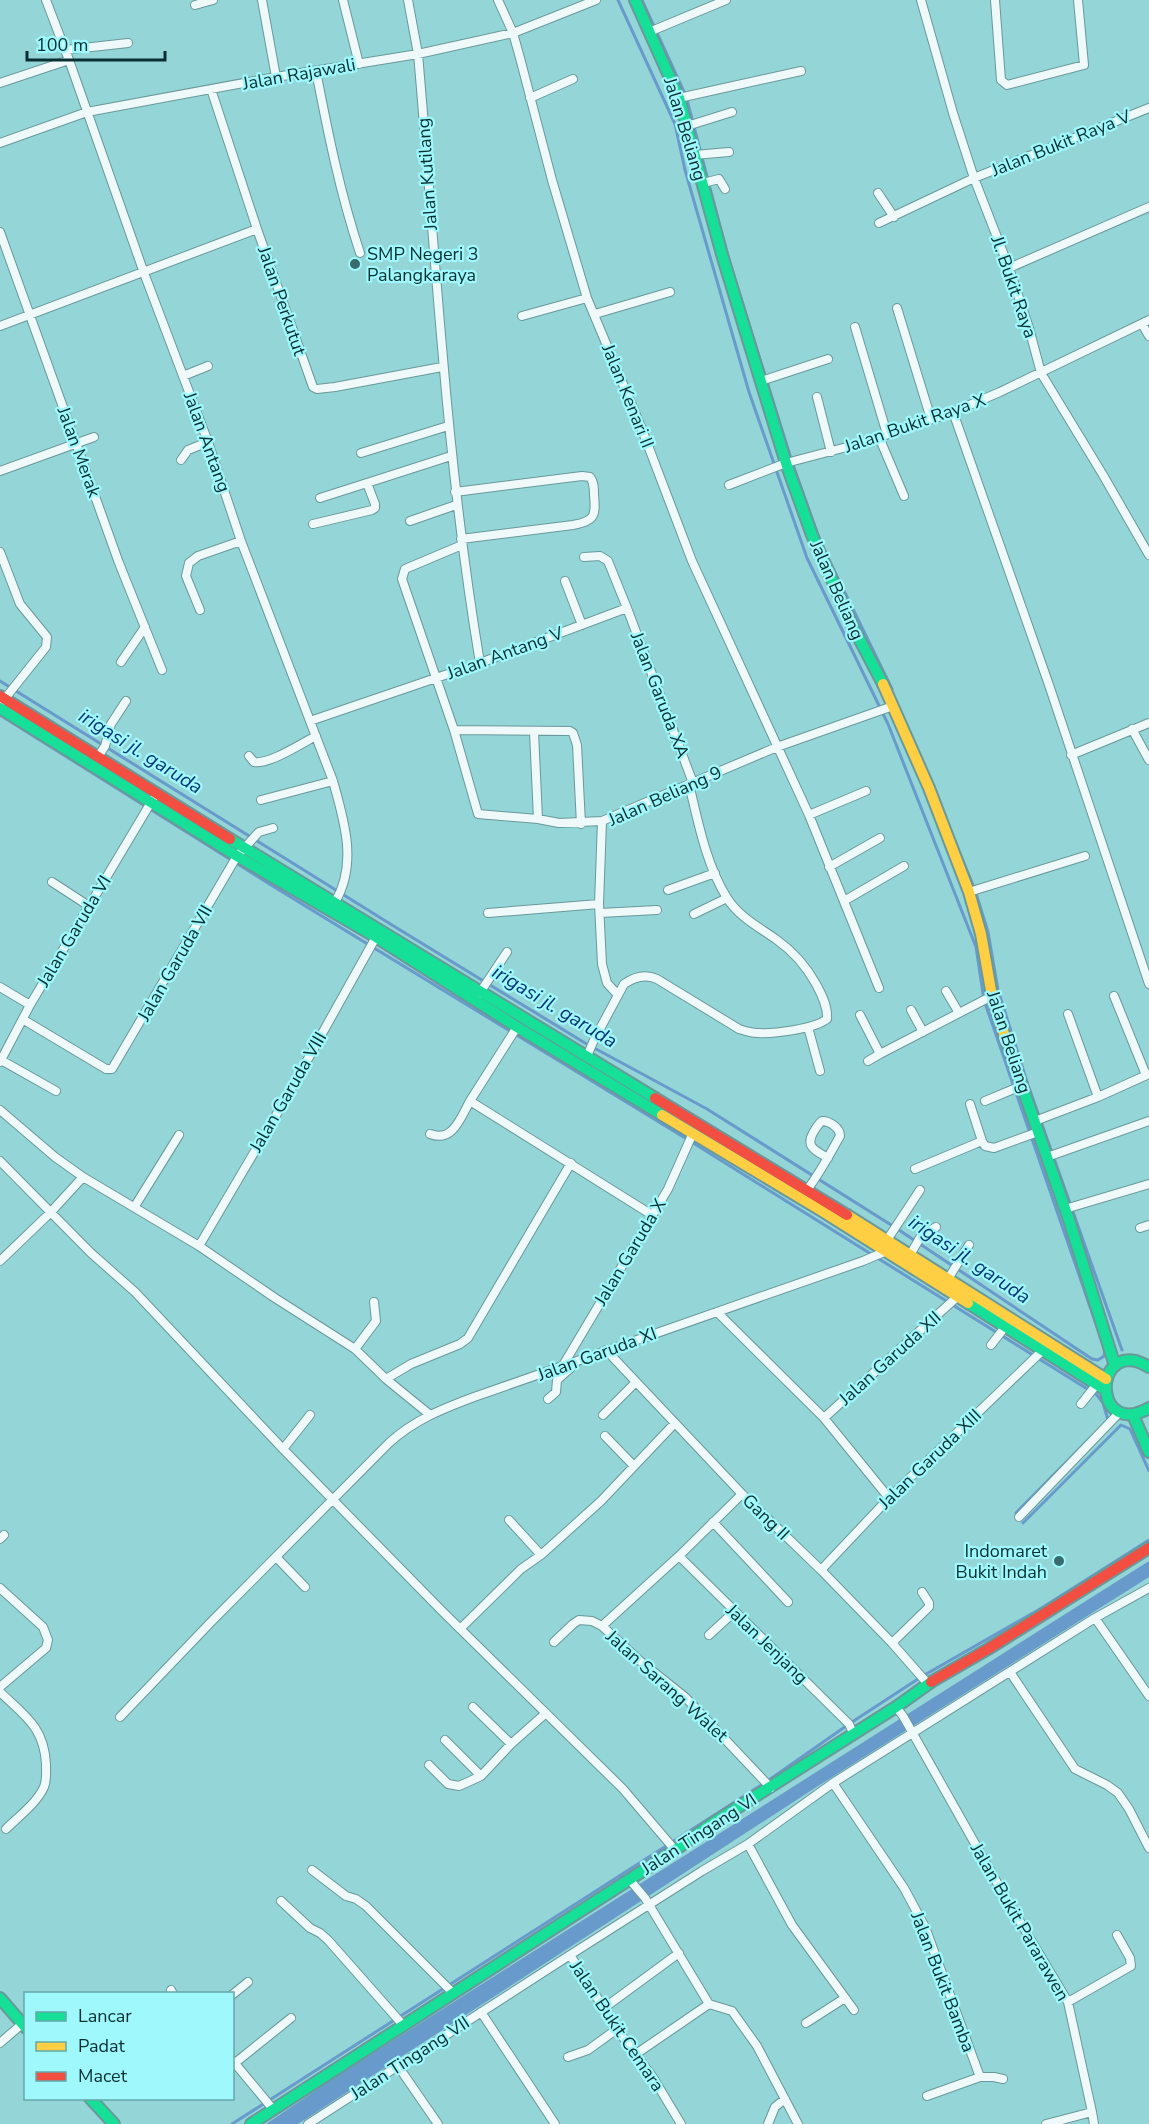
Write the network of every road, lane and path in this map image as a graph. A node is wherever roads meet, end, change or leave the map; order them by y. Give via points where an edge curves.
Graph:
1 (46, 0) edge
2 (213, 0) edge
3 (262, 0) edge
4 (343, 0) edge
5 (408, 0) edge
6 (498, 0) edge
7 (596, 0) edge
8 (726, 0) edge
9 (921, 0) edge
10 (995, 0) edge
11 (1078, 0) edge
12 (638, 1) edge
13 (195, 5) dead end
14 (649, 32) junction
15 (513, 33) junction
16 (128, 43) dead end
17 (65, 50) junction
18 (418, 54) junction
19 (69, 60) junction
20 (359, 64) junction
21 (316, 71) junction
22 (801, 71) dead end
23 (276, 77) junction
24 (573, 80) dead end
25 (0, 83) edge
26 (211, 89) junction
27 (530, 98) junction
28 (679, 98) junction
29 (1149, 108) edge
30 (87, 112) junction
31 (732, 112) dead end
32 (687, 126) junction
33 (0, 143) edge
34 (729, 152) dead end
35 (694, 155) junction
36 (974, 178) junction
37 (703, 183) junction
38 (725, 189) dead end
39 (878, 193) dead end
40 (1149, 207) edge
41 (894, 217) junction
42 (879, 223) dead end
43 (257, 229) junction
44 (0, 232) edge
45 (360, 253) dead end
46 (1009, 268) junction
47 (144, 273) junction
48 (669, 292) dead end
49 (587, 298) junction
50 (897, 308) dead end
51 (595, 314) junction
52 (29, 316) junction
53 (522, 316) dead end
54 (1145, 322) edge
55 (0, 326) edge
56 (855, 327) dead end
57 (1149, 336) edge
58 (828, 359) dead end
59 (208, 366) dead end
60 (442, 367) junction
61 (1041, 373) junction
62 (183, 376) junction
63 (761, 381) junction
64 (817, 397) dead end
65 (953, 412) junction
66 (931, 419) junction
67 (448, 426) junction
68 (883, 435) junction
69 (94, 437) dead end
70 (208, 442) junction
71 (76, 444) junction
72 (831, 452) junction
73 (361, 453) dead end
74 (451, 456) junction
75 (182, 460) dead end
76 (786, 463) junction
77 (0, 471) edge
78 (368, 483) junction
79 (729, 485) dead end
80 (455, 492) junction
81 (904, 496) dead end
82 (320, 498) dead end
83 (456, 505) junction
84 (410, 521) dead end
85 (313, 524) dead end
86 (242, 541) junction
87 (462, 542) junction
88 (0, 552) edge
89 (1149, 555) edge
90 (584, 557) dead end
91 (565, 581) dead end
92 (627, 608) junction
93 (200, 610) dead end
94 (582, 625) junction
95 (145, 627) junction
96 (121, 662) dead end
97 (480, 663) junction
98 (162, 670) dead end
99 (436, 678) junction
100 (6, 698) edge
101 (126, 701) dead end
102 (893, 706) junction
103 (310, 721) junction
104 (1149, 723) edge
105 (1132, 729) junction
106 (454, 730) junction
107 (534, 732) junction
108 (316, 736) junction
109 (777, 747) junction
110 (1071, 755) junction
111 (249, 756) dead end
112 (98, 757) junction
113 (1149, 760) edge
114 (333, 781) junction
115 (691, 783) junction
116 (866, 791) dead end
117 (154, 798) junction
118 (261, 800) dead end
119 (809, 815) junction
120 (538, 819) junction
121 (602, 821) junction
122 (581, 824) junction
123 (273, 828) dead end
124 (880, 838) dead end
125 (240, 852) junction
126 (1085, 856) dead end
127 (904, 866) dead end
128 (829, 867) junction
129 (716, 873) junction
130 (52, 882) dead end
131 (668, 890) dead end
132 (969, 892) junction
133 (727, 898) junction
134 (337, 899) junction
135 (844, 901) junction
136 (599, 904) junction
137 (89, 906) junction
138 (657, 910) dead end
139 (488, 912) dead end
140 (600, 913) junction
141 (694, 914) dead end
142 (376, 937) junction
143 (507, 952) dead end
144 (1146, 968) edge
145 (1149, 984) edge
146 (0, 987) edge
147 (879, 988) dead end
148 (483, 989) junction
149 (946, 991) dead end
150 (618, 995) junction
151 (992, 996) junction
152 (1114, 996) dead end
153 (30, 1005) junction
154 (911, 1010) dead end
155 (959, 1013) junction
156 (1068, 1014) dead end
157 (860, 1015) dead end
158 (24, 1020) junction
159 (517, 1027) junction
160 (808, 1027) junction
161 (923, 1032) junction
162 (590, 1048) junction
163 (880, 1054) junction
164 (0, 1061) edge
165 (868, 1061) dead end
166 (820, 1071) dead end
167 (1148, 1074) edge
168 (1021, 1086) junction
169 (56, 1091) dead end
170 (1098, 1097) junction
171 (470, 1101) junction
172 (985, 1101) dead end
173 (970, 1104) dead end
174 (0, 1110) edge
175 (1149, 1121) edge
176 (1037, 1127) junction
177 (693, 1133) junction
178 (430, 1134) dead end
179 (180, 1135) dead end
180 (982, 1142) junction
181 (1047, 1157) junction
182 (828, 1158) junction
183 (0, 1161) edge
184 (571, 1163) junction
185 (915, 1169) dead end
186 (83, 1177) junction
187 (812, 1182) junction
188 (1149, 1184) edge
189 (920, 1190) dead end
190 (135, 1206) junction
191 (825, 1207) junction
192 (1065, 1209) junction
193 (50, 1213) junction
194 (652, 1215) junction
195 (1149, 1225) edge
196 (936, 1227) dead end
197 (1140, 1228) dead end
198 (889, 1245) junction
199 (969, 1245) dead end
200 (199, 1246) junction
201 (910, 1255) junction
202 (0, 1261) edge
203 (948, 1279) junction
204 (957, 1297) junction
205 (374, 1302) dead end
206 (717, 1312) junction
207 (1005, 1327) junction
208 (990, 1345) dead end
209 (355, 1349) junction
210 (606, 1350) junction
211 (1042, 1351) junction
212 (581, 1359) junction
213 (1115, 1366) junction
214 (1149, 1367) edge
215 (561, 1368) junction
216 (386, 1379) junction
217 (636, 1382) junction
218 (1102, 1384) junction
219 (548, 1398) dead end
220 (1081, 1404) dead end
221 (1149, 1408) edge
222 (1120, 1412) junction
223 (429, 1414) junction
224 (1133, 1414) junction
225 (310, 1415) dead end
226 (603, 1415) dead end
227 (824, 1418) junction
228 (675, 1423) junction
229 (605, 1436) dead end
230 (283, 1449) junction
231 (1149, 1452) edge
232 (634, 1466) junction
233 (742, 1494) junction
234 (889, 1498) junction
235 (334, 1499) junction
236 (1019, 1517) dead end
237 (509, 1520) dead end
238 (713, 1522) junction
239 (1149, 1548) edge
240 (541, 1555) junction
241 (679, 1556) junction
242 (276, 1557) junction
243 (821, 1570) junction
244 (305, 1587) dead end
245 (0, 1588) edge
246 (1149, 1588) edge
247 (922, 1593) dead end
248 (788, 1602) dead end
249 (734, 1612) junction
250 (1095, 1618) junction
251 (602, 1626) junction
252 (460, 1629) junction
253 (709, 1635) dead end
254 (554, 1642) dead end
255 (892, 1643) junction
256 (1010, 1672) junction
257 (928, 1683) junction
258 (0, 1687) edge
259 (0, 1692) edge
260 (1149, 1696) edge
261 (473, 1707) dead end
262 (896, 1707) junction
263 (546, 1713) junction
264 (120, 1717) dead end
265 (911, 1731) junction
266 (853, 1734) junction
267 (446, 1740) dead end
268 (511, 1744) junction
269 (429, 1765) dead end
270 (481, 1776) junction
271 (833, 1783) junction
272 (771, 1788) junction
273 (6, 1829) dead end
274 (748, 1844) junction
275 (1149, 1848) edge
276 (675, 1850) junction
277 (312, 1870) dead end
278 (633, 1882) junction
279 (281, 1901) dead end
280 (646, 1901) junction
281 (1117, 1935) dead end
282 (679, 1953) junction
283 (570, 1955) junction
284 (248, 1982) dead end
285 (234, 1993) edge
286 (453, 1993) junction
287 (0, 1998) edge
288 (844, 1998) junction
289 (1068, 2002) junction
290 (709, 2004) junction
291 (604, 2008) junction
292 (854, 2010) dead end
293 (481, 2012) junction
294 (291, 2018) dead end
295 (806, 2023) dead end
296 (403, 2025) junction
297 (24, 2026) edge
298 (617, 2029) junction
299 (0, 2043) edge
300 (636, 2054) junction
301 (568, 2056) dead end
302 (234, 2062) edge
303 (398, 2066) junction
304 (980, 2077) junction
305 (1003, 2079) dead end
306 (927, 2096) dead end
307 (785, 2099) junction
308 (92, 2100) edge
309 (272, 2109) junction
310 (1092, 2112) junction
311 (114, 2124) edge
312 (250, 2124) edge
313 (308, 2124) edge
314 (438, 2124) edge
315 (555, 2124) edge
316 (681, 2124) edge
317 (768, 2124) edge
318 (798, 2124) edge
319 (1046, 2124) edge
320 (1094, 2124) edge

1 - 17 street, Jalan Antang
2 - 13 street
3 - 23 street
4 - 20 street
5 - 18 street, Jalan Kutilang
6 - 15 street, Jalan Kenari II
7 - 15 street, Jalan Rajawali
8 - 14 street
9 - 36 street, Jl. Bukit Raya
10 - 11 street via 1001,80 1007,85 1084,65
12 - 14 main road, Jalan Beliang
14 - 28 main road, Jalan Beliang
15 - 18 street, Jalan Rajawali
15 - 27 street, Jalan Kenari II
16 - 17 street
17 - 19 street, Jalan Antang
18 - 20 street, Jalan Rajawali
18 - 60 street, Jalan Kutilang
19 - 25 street
19 - 30 street, Jalan Antang
20 - 21 street, Jalan Rajawali
21 - 23 street, Jalan Rajawali
21 - 45 street via 335,167
22 - 28 street
23 - 26 street, Jalan Rajawali
24 - 27 street
26 - 30 street, Jalan Rajawali
26 - 43 street, Jalan Perkutut
27 - 49 street, Jalan Kenari II
28 - 32 main road, Jalan Beliang
29 - 36 street, Jalan Bukit Raya V
30 - 33 street, Jalan Rajawali
30 - 47 street, Jalan Antang
31 - 32 street
32 - 35 main road, Jalan Beliang
34 - 35 street
35 - 37 main road, Jalan Beliang
36 - 41 street, Jalan Bukit Raya V
36 - 46 street, Jl. Bukit Raya
37 - 38 street via 719,179
37 - 63 main road, Jalan Beliang
39 - 41 street
40 - 46 street
41 - 42 street, Jalan Bukit Raya V
43 - 47 street
43 - 60 street, Jalan Perkutut via 315,388
44 - 52 street, Jalan Merak
46 - 61 street, Jl. Bukit Raya
47 - 52 street
47 - 62 street, Jalan Antang
48 - 51 street
49 - 51 street, Jalan Kenari II
49 - 53 street
50 - 66 street
51 - 109 street, Jalan Kenari II via 692,561
52 - 55 street
52 - 71 street, Jalan Merak
54 - 57 street
54 - 61 street, Jalan Bukit Raya X
56 - 68 street
58 - 63 street
59 - 62 street
60 - 67 street, Jalan Kutilang
61 - 65 street, Jalan Bukit Raya X
61 - 89 street, Jl. Bukit Raya
62 - 70 street, Jalan Antang
63 - 76 main road, Jalan Beliang
64 - 72 street
65 - 66 street, Jalan Bukit Raya X
65 - 110 street
66 - 68 street, Jalan Bukit Raya X
67 - 73 street
67 - 74 street, Jalan Kutilang
68 - 72 street, Jalan Bukit Raya X
68 - 81 street
69 - 71 street
70 - 75 street via 188,450
70 - 86 street, Jalan Antang
71 - 77 street
71 - 95 street, Jalan Merak
72 - 76 street, Jalan Bukit Raya X
74 - 78 street
74 - 80 street, Jalan Kutilang
76 - 79 street, Jalan Bukit Raya X
76 - 102 main road, Jalan Beliang via 829,576
78 - 82 street
78 - 85 street via 375,508
80 - 83 street, Jalan Kutilang
80 - 87 street via 582,476 593,481 595,514 588,522
83 - 84 street
83 - 87 street, Jalan Kutilang
86 - 93 street via 198,556 189,563 186,576
86 - 103 street, Jalan Antang
87 - 97 street, Jalan Kutilang
87 - 99 street via 405,568 402,574
88 - 100 street via 20,604 48,640
90 - 92 street via 600,556 608,561
91 - 94 street
92 - 94 street, Jalan Antang V
92 - 115 street, Jalan Garuda XA
94 - 97 street, Jalan Antang V
95 - 96 street
95 - 98 street, Jalan Merak
97 - 99 street, Jalan Antang V
99 - 103 street, Jalan Antang V
99 - 106 street
100 - 112 main road
100 - 117 main road
101 - 112 street via 109,727
102 - 109 street, Jalan Beliang 9
102 - 132 main road, Jalan Beliang
103 - 108 street, Jalan Antang
104 - 105 street
105 - 110 street
105 - 113 street
106 - 107 street
106 - 120 street via 478,814
107 - 120 street
107 - 122 street via 570,731 576,737
108 - 111 street via 258,763
108 - 114 street, Jalan Antang
109 - 115 street, Jalan Beliang 9
109 - 119 street, Jalan Kenari II
110 - 144 street
112 - 117 main road
114 - 118 street
114 - 134 street, Jalan Antang via 348,851
115 - 121 street, Jalan Beliang 9
115 - 129 street, Jalan Garuda XA via 704,844
116 - 119 street
117 - 125 main road
117 - 137 street, Jalan Garuda VI
119 - 128 street, Jalan Kenari II
120 - 122 street
121 - 122 street
121 - 136 street, Jalan Beliang 9
123 - 125 street, Jalan Garuda VII via 262,831
124 - 128 street
125 - 134 main road
125 - 142 main road
125 - 158 street, Jalan Garuda VII via 112,1069
126 - 132 street
127 - 135 street
128 - 135 street, Jalan Kenari II
129 - 131 street
129 - 133 street, Jalan Garuda XA
130 - 137 street
132 - 151 main road, Jalan Beliang
133 - 141 street
133 - 160 street, Jalan Garuda XA via 806,968 826,1005 827,1017
134 - 148 main road
135 - 147 street, Jalan Kenari II
136 - 139 street
136 - 140 street, Jalan Beliang 9
137 - 153 street, Jalan Garuda VI
138 - 140 street
140 - 150 street, Jalan Beliang 9 via 602,964 610,987
142 - 148 main road
142 - 200 street, Jalan Garuda VIII
143 - 148 street
144 - 145 street
146 - 153 street
148 - 159 main road
148 - 162 main road
149 - 155 street
150 - 160 street via 627,982 648,976 747,1032 763,1034
150 - 162 street
151 - 155 street
151 - 168 main road, Jalan Beliang
152 - 167 street
153 - 158 street, Jalan Garuda VI
154 - 161 street
155 - 161 street
156 - 170 street
157 - 163 street
158 - 164 street, Jalan Garuda VI
159 - 171 street
159 - 177 main road
160 - 166 street
161 - 163 street
162 - 187 main road
163 - 165 street
164 - 169 street
167 - 170 street
168 - 172 street
168 - 176 main road, Jalan Beliang
170 - 176 street
171 - 178 street via 450,1133 437,1137
171 - 184 street
173 - 180 street
174 - 186 street
175 - 181 street
176 - 180 street via 994,1148
176 - 181 main road, Jalan Beliang
177 - 191 main road
177 - 194 street, Jalan Garuda X via 674,1179
179 - 190 street
180 - 185 street
181 - 192 main road, Jalan Beliang
182 - 182 street via 810,1145 822,1121 840,1134
182 - 187 street
183 - 193 street
184 - 194 street
184 - 216 street via 468,1338
186 - 190 street
186 - 193 street
187 - 191 main road
188 - 192 street
189 - 198 street
190 - 200 street
191 - 198 main road
192 - 213 main road, Jalan Beliang
193 - 202 street
193 - 230 street via 135,1292
194 - 215 street, Jalan Garuda X
195 - 197 street
196 - 201 street via 924,1233
198 - 201 main road
198 - 204 main road
198 - 206 street, Jalan Garuda XI
199 - 203 street
200 - 209 street
201 - 203 main road
203 - 218 main road
204 - 207 main road
204 - 227 street, Jalan Garuda XII
205 - 209 street via 376,1321
206 - 210 street, Jalan Garuda XI
206 - 227 street
207 - 208 street
207 - 211 main road
209 - 216 street
210 - 212 street, Jalan Garuda XI
210 - 217 street, Gang II
211 - 218 main road
211 - 234 street, Jalan Garuda XIII
212 - 215 street, Jalan Garuda XI
212 - 219 street via 556,1380 556,1392
213 - 214 main road via 1133,1360
213 - 218 main road
215 - 223 street, Jalan Garuda XI
216 - 223 street
217 - 226 street
217 - 228 street, Gang II
218 - 220 street
218 - 222 main road via 1107,1400
221 - 224 main road
222 - 224 main road
222 - 236 street
223 - 235 street, Jalan Garuda XI via 401,1432
224 - 231 main road
225 - 230 street
227 - 234 street
228 - 232 street
228 - 233 street, Gang II
229 - 232 street
230 - 235 street
232 - 240 street
233 - 238 street
233 - 243 street, Gang II
234 - 243 street, Jalan Garuda XIII
235 - 242 street, Jalan Garuda XI
235 - 252 street
237 - 240 street
238 - 241 street
238 - 248 street
239 - 257 main road, Jalan Tingang VI
240 - 252 street via 521,1569
241 - 249 street, Jalan Jenjang
241 - 251 street
242 - 244 street
242 - 264 street, Jalan Garuda XI
243 - 255 street, Gang II
245 - 258 street via 43,1628 48,1640 46,1648
246 - 250 street
247 - 255 street via 929,1607
249 - 253 street
249 - 266 street, Jalan Jenjang via 849,1724
250 - 256 street
250 - 260 street
251 - 254 street, Jalan Sarang Walet via 579,1620
251 - 272 street, Jalan Sarang Walet via 686,1697
252 - 263 street
255 - 257 street, Gang II
256 - 265 street
256 - 275 street via 1075,1769 1118,1793
257 - 262 main road, Jalan Tingang VI
259 - 273 street via 41,1736 46,1779 39,1795
261 - 268 street
262 - 265 street, Jalan Bukit Pararawen
262 - 266 main road, Jalan Tingang VI
263 - 268 street
263 - 276 street via 624,1789
265 - 271 street
265 - 289 street, Jalan Bukit Pararawen
266 - 272 main road, Jalan Tingang VI
267 - 270 street
268 - 270 street
269 - 270 street via 448,1784 459,1786
271 - 274 street
271 - 304 street, Jalan Bukit Bamba via 904,1888 925,1927
272 - 276 main road, Jalan Tingang VI
274 - 280 street
274 - 288 street via 792,1925
276 - 278 main road, Jalan Tingang VI
277 - 286 street via 366,1906
278 - 280 street
278 - 286 main road, Jalan Tingang VI
279 - 296 street via 328,1940
280 - 282 street
280 - 283 street
281 - 289 street via 1131,1965
282 - 290 street
282 - 291 street
283 - 291 street, Jalan Bukit Cemara
283 - 293 street, Jalan Bukit Cemara
284 - 285 street
286 - 296 main road, Jalan Tingang VI
287 - 297 main road
288 - 292 street
288 - 295 street
289 - 310 street, Jalan Bukit Pararawen
290 - 300 street
290 - 307 street via 732,2011 757,2046
291 - 298 street, Jalan Bukit Cemara
293 - 303 street, Jalan Tingang VII
293 - 315 street
294 - 302 street
296 - 309 main road, Jalan Tingang VI
297 - 299 street
298 - 300 street, Jalan Bukit Cemara
298 - 301 street via 588,2050
300 - 316 street, Jalan Bukit Cemara
302 - 309 street
303 - 313 street, Jalan Tingang VII
303 - 314 street
304 - 305 street
304 - 306 street
307 - 317 street via 775,2107
307 - 318 street
308 - 311 main road
309 - 312 main road, Jalan Tingang VI
310 - 319 street
310 - 320 street, Jalan Bukit Pararawen

